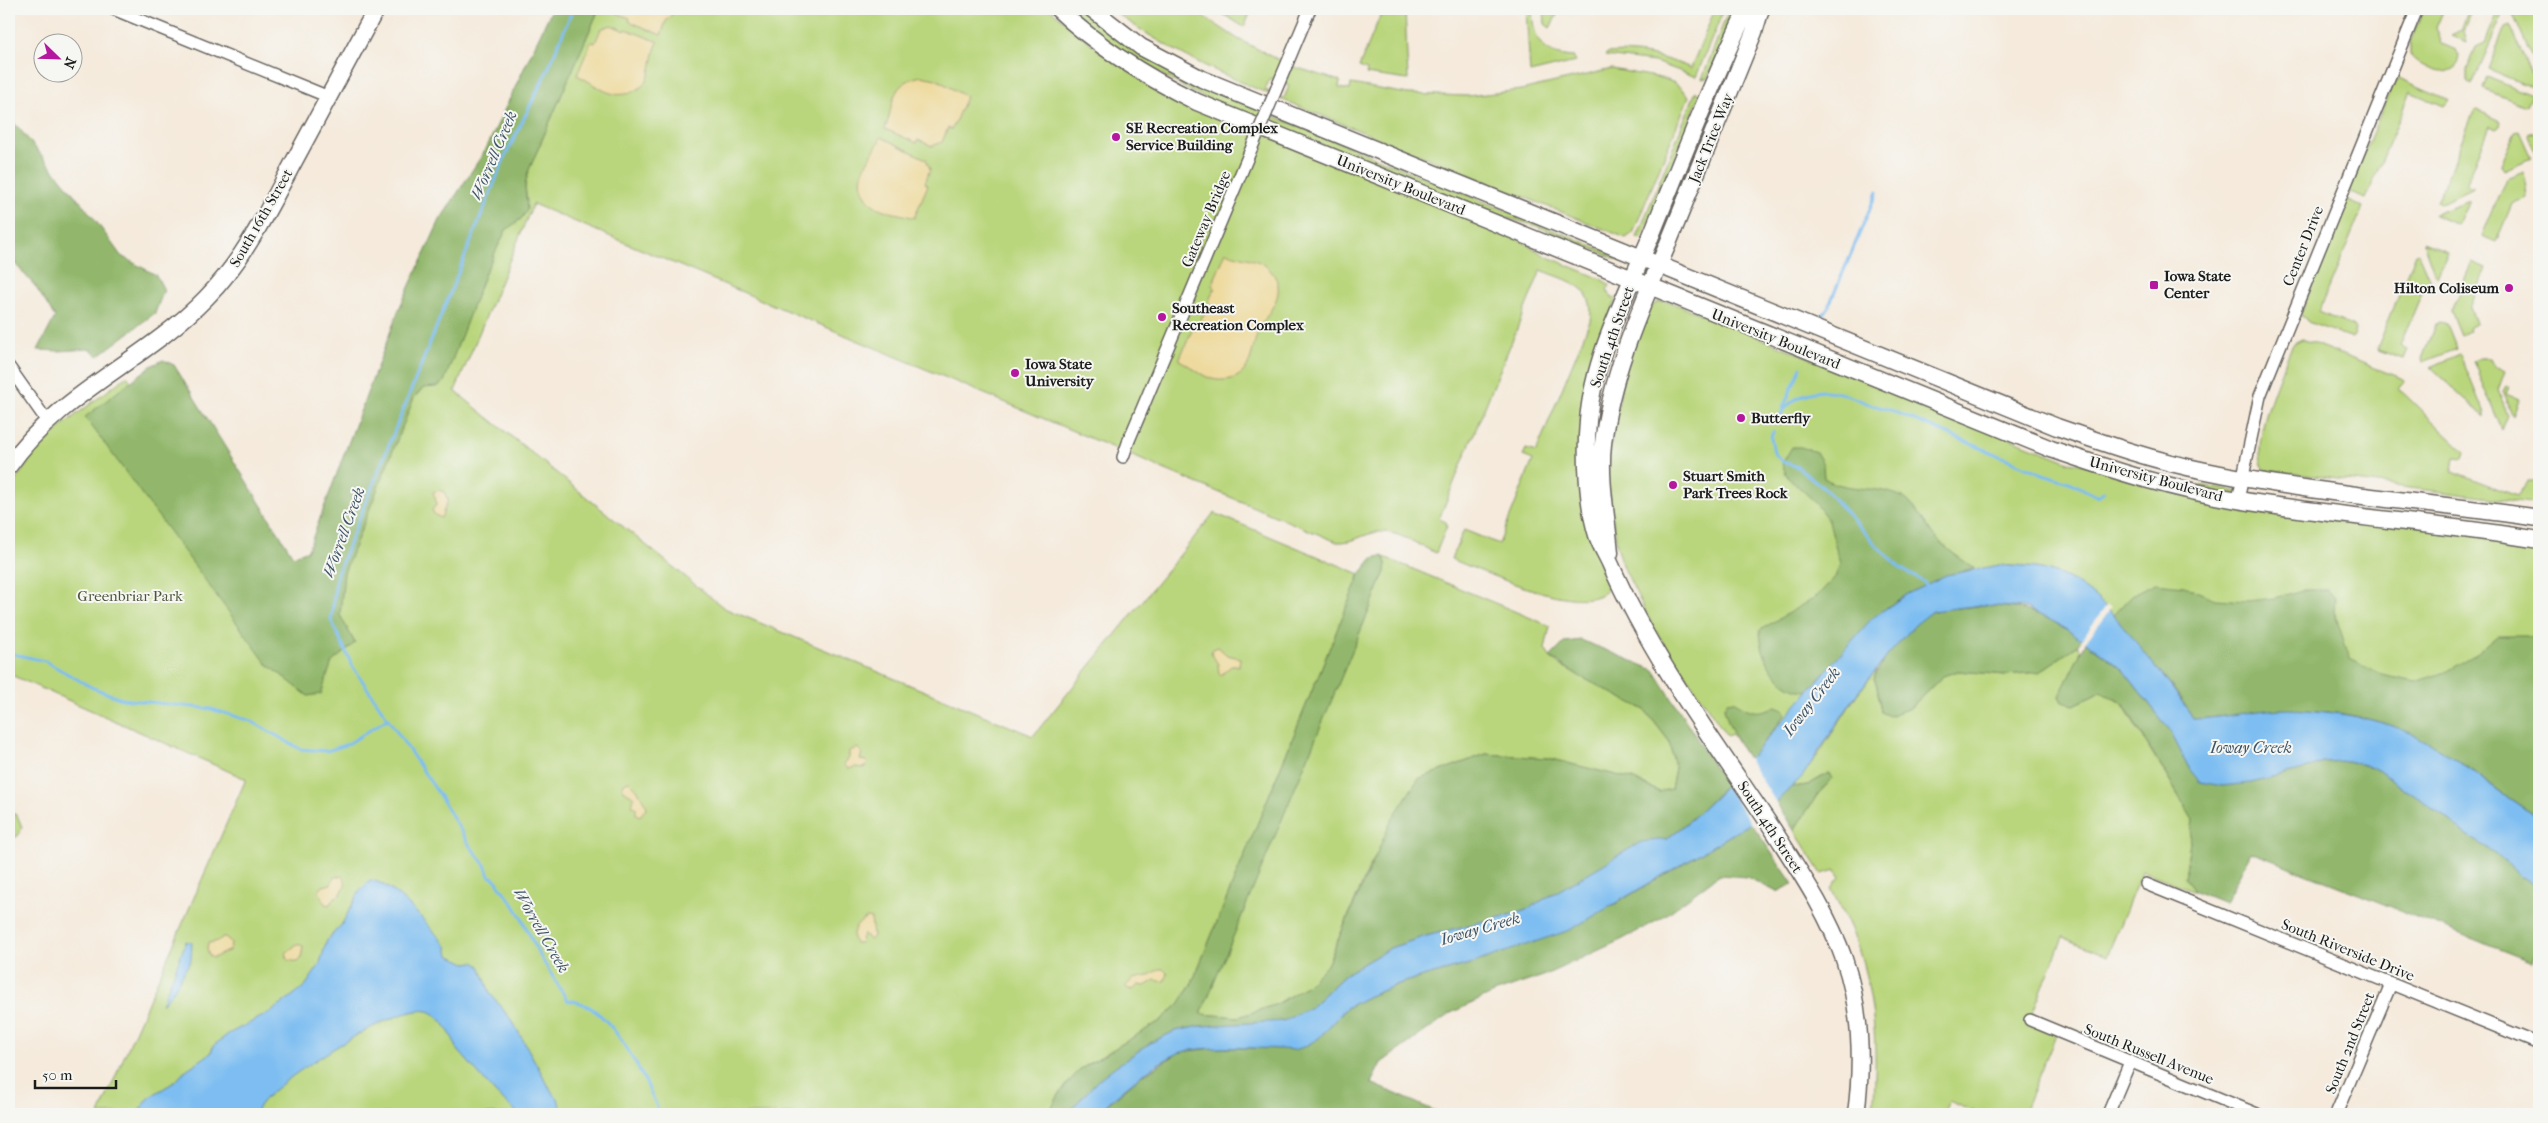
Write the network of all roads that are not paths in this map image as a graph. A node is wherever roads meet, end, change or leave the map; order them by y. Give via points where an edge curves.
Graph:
1 (113, 9) edge
2 (376, 9) edge
3 (1058, 9) edge
4 (1092, 9) edge
5 (1310, 9) edge
6 (1747, 9) edge
7 (1761, 9) edge
8 (2416, 9) edge
9 (328, 97) junction
10 (1641, 258) junction
11 (1659, 266) junction
12 (1632, 280) junction
13 (1649, 288) junction
14 (9, 366) edge
15 (47, 421) junction
16 (1122, 457) dead end
17 (9, 466) edge
18 (2242, 478) junction
19 (2238, 500) junction
20 (2539, 518) edge
21 (2539, 540) edge
22 (1610, 563) junction
23 (2146, 884) dead end
24 (2390, 984) junction
25 (2030, 1020) dead end
26 (2539, 1044) edge
27 (2130, 1062) junction
28 (1856, 1114) edge
29 (2108, 1114) edge
30 (2257, 1114) edge
31 (2336, 1114) edge

1 - 9 street
2 - 9 main road, South 16th Street
3 - 12 main road, University Boulevard via 1131,67 1196,102
4 - 10 main road, University Boulevard via 1141,47 1202,79
5 - 16 street, Gateway Bridge, bridge
6 - 10 main road, Jack Trice Way
7 - 11 main road, Jack Trice Way
8 - 18 street, Center Drive via 2268,375 2254,417
9 - 15 main road, South 16th Street via 266,213 227,275 208,297 176,326
10 - 11 main road, University Boulevard
10 - 12 main road, South 4th Street
11 - 13 main road, South 4th Street
11 - 18 main road, University Boulevard via 2057,427 2134,454
12 - 13 main road, University Boulevard
12 - 22 main road, South 4th Street via 1600,365 1588,421 1591,505 1597,535
13 - 19 main road, University Boulevard via 2051,449 2127,475
13 - 22 main road, South 4th Street via 1616,376 1603,444 1602,492
14 - 15 street
15 - 17 main road, South 16th Street
18 - 19 street, Center Drive
18 - 20 main road, University Boulevard
19 - 21 main road, University Boulevard
22 - 28 main road, South 4th Street via 1634,616 1780,840 1830,923 1853,991 1859,1030 1860,1084
23 - 24 street, South Riverside Drive
24 - 26 street, South Riverside Drive
24 - 31 street, South 2nd Street
25 - 27 street, South Russell Avenue
27 - 29 street
27 - 30 street, South Russell Avenue

